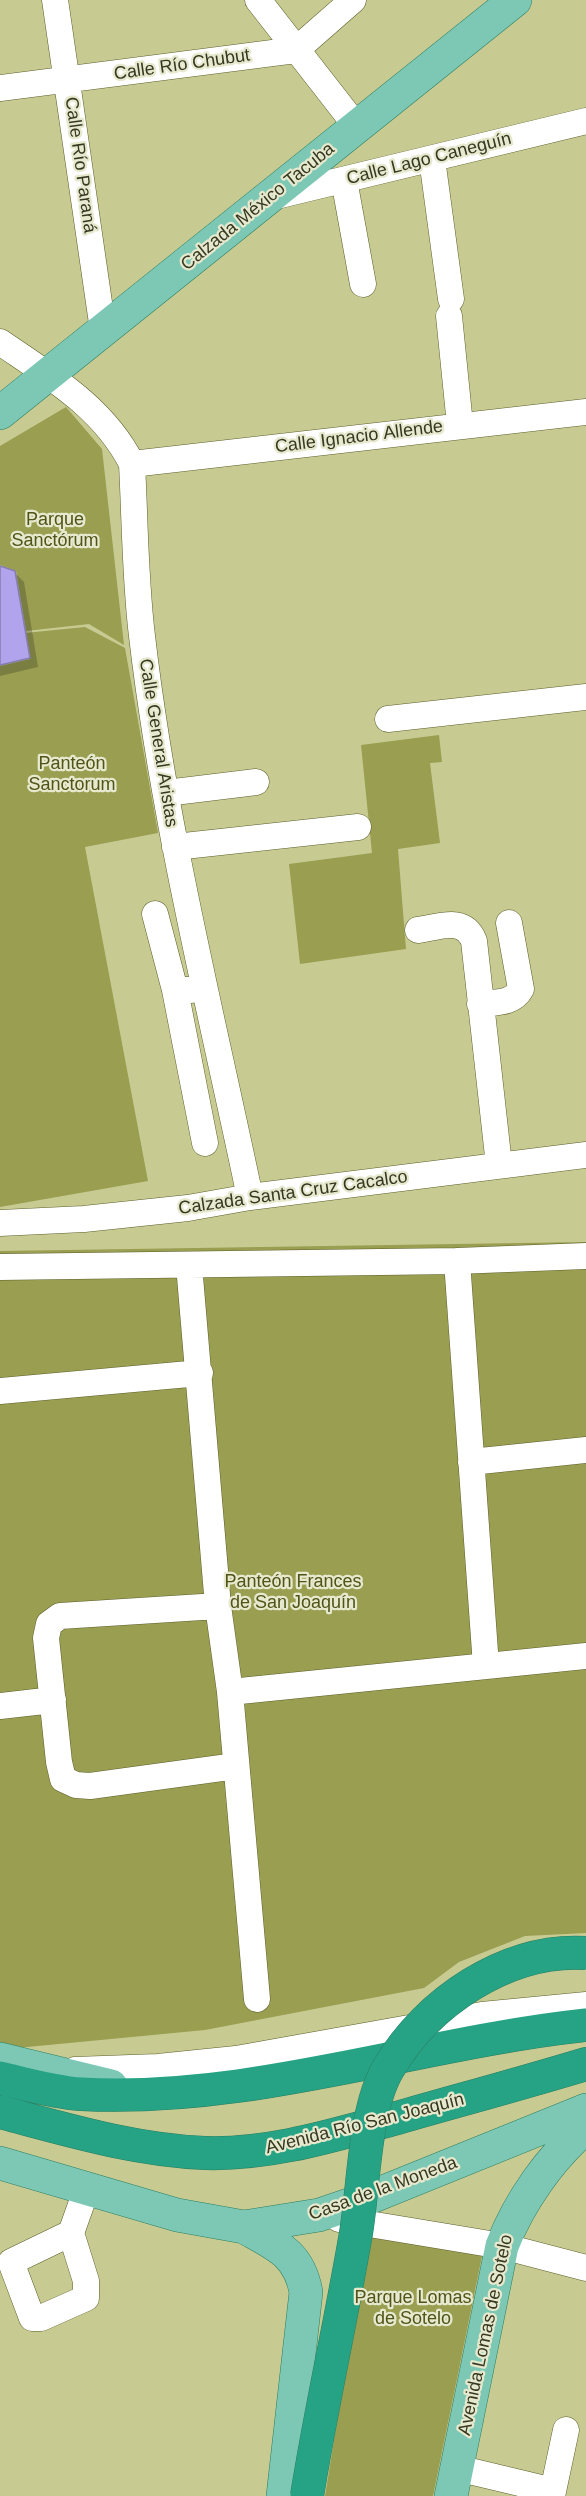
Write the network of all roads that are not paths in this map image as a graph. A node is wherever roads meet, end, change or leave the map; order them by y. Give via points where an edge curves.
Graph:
1 (55, 0) edge
2 (258, 0) edge
3 (353, 0) edge
4 (514, 0) edge
5 (296, 50) junction
6 (68, 81) junction
7 (0, 88) edge
8 (586, 121) edge
9 (357, 127) junction
10 (432, 159) junction
11 (344, 180) junction
12 (272, 197) junction
13 (363, 284) dead end
14 (103, 330) junction
15 (0, 342) edge
16 (49, 376) junction
17 (0, 412) edge
18 (586, 412) edge
19 (460, 425) junction
20 (132, 464) junction
21 (586, 697) edge
22 (388, 719) dead end
23 (256, 782) dead end
24 (166, 793) junction
25 (358, 827) dead end
26 (175, 847) junction
27 (155, 914) dead end
28 (509, 923) dead end
29 (418, 930) dead end
30 (175, 990) junction
31 (207, 990) junction
32 (480, 1004) junction
33 (205, 1143) dead end
34 (586, 1155) edge
35 (499, 1166) junction
36 (250, 1197) junction
37 (0, 1223) edge
38 (586, 1256) edge
39 (457, 1261) junction
40 (189, 1265) junction
41 (0, 1267) edge
42 (200, 1373) junction
43 (0, 1391) edge
44 (586, 1450) edge
45 (471, 1462) junction
46 (218, 1605) junction
47 (586, 1656) edge
48 (486, 1666) junction
49 (230, 1692) junction
50 (53, 1700) junction
51 (0, 1706) edge
52 (236, 1767) junction
53 (586, 1953) edge
54 (257, 1999) dead end
55 (586, 2005) edge
56 (586, 2025) edge
57 (0, 2059) edge
58 (586, 2064) edge
59 (47, 2072) junction
60 (0, 2078) edge
61 (147, 2095) junction
62 (586, 2110) edge
63 (0, 2112) edge
64 (586, 2127) edge
65 (0, 2163) edge
66 (87, 2188) junction
67 (319, 2215) junction
68 (244, 2227) junction
69 (71, 2233) dead end
70 (502, 2246) junction
71 (586, 2268) edge
72 (566, 2430) dead end
73 (454, 2482) edge
74 (552, 2493) edge
75 (283, 2496) edge
76 (307, 2496) edge

1 - 6 street, Calle Río Paraná
2 - 5 street
3 - 5 street
4 - 9 main road, Calzada México Tacuba
5 - 6 street, Calle Río Chubut
5 - 9 street
6 - 7 street, Calle Río Chubut
6 - 14 street, Calle Río Paraná
8 - 10 street, Calle Lago Caneguín
9 - 12 main road, Calzada México Tacuba
10 - 11 street, Calle Lago Caneguín
10 - 19 street
11 - 12 street, Calle Lago Caneguín
11 - 13 street
12 - 14 main road, Calzada México Tacuba
14 - 16 main road, Calzada México Tacuba
15 - 16 street, Calle General Aristas
16 - 17 main road, Calzada México Tacuba
16 - 20 street, Calle General Aristas via 106,423
18 - 19 street, Calle Ignacio Allende
19 - 20 street, Calle Ignacio Allende
20 - 24 street, Calle General Aristas via 142,635
21 - 22 street
23 - 24 street
24 - 26 street, Calle General Aristas
25 - 26 street
26 - 31 street, Calle General Aristas
27 - 30 street
28 - 32 street via 521,990 509,1000
29 - 32 street via 460,925 467,928 474,941
30 - 31 street
30 - 33 street
31 - 36 street, Calle General Aristas
32 - 35 street
34 - 35 street, Calzada Santa Cruz Cacalco
35 - 36 street, Calzada Santa Cruz Cacalco
36 - 37 street, Calzada Santa Cruz Cacalco via 127,1215
38 - 39 street
39 - 40 street
39 - 45 street
40 - 41 street
40 - 42 street
42 - 43 street
42 - 46 street
44 - 45 street
45 - 48 street
46 - 49 street
46 - 50 street via 60,1616 49,1624 46,1638
47 - 48 street
48 - 49 street
49 - 52 street
50 - 51 street
50 - 52 street via 63,1779 76,1785 131,1782
52 - 54 street
53 - 76 highway, bridge via 526,1959 490,1974 446,2003 414,2031 387,2070 374,2110
55 - 59 street via 482,2015 236,2059
56 - 61 highway via 270,2081
57 - 59 main road
58 - 63 highway, Avenida Río San Joaquín via 315,2140 253,2152 155,2150
59 - 61 main road
60 - 61 highway via 79,2094
62 - 67 main road, Casa de la Moneda
64 - 70 main road, Avenida Lomas de Sotelo via 530,2191
65 - 66 main road, Casa de la Moneda
66 - 68 main road, Casa de la Moneda via 177,2215
66 - 69 street
67 - 68 main road, Casa de la Moneda
67 - 70 street
68 - 75 main road via 295,2260 306,2292
70 - 71 street
70 - 73 main road, Avenida Lomas de Sotelo
72 - 74 street
73 - 74 street

